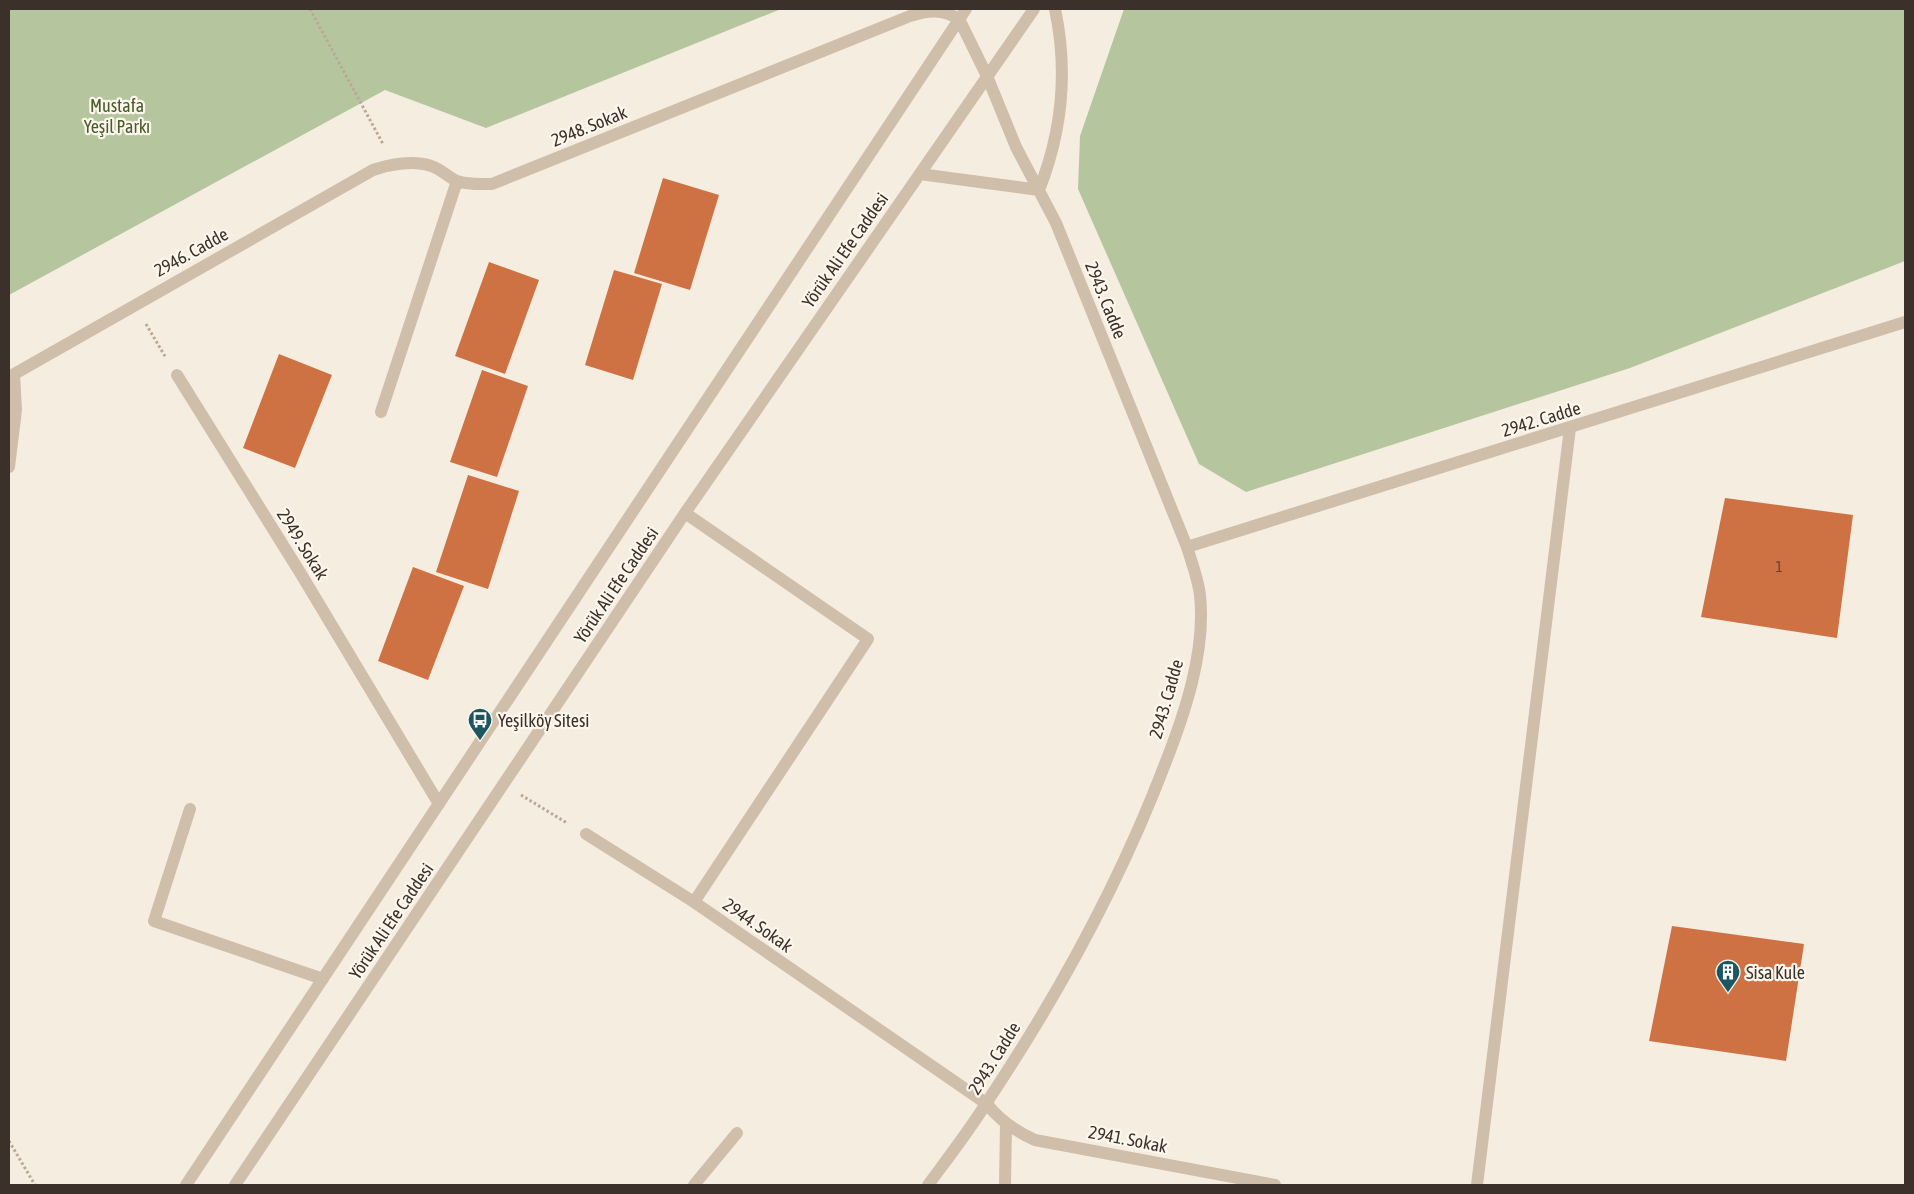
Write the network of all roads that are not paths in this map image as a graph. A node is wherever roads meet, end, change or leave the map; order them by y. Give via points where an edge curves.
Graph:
1 (1034, 9) edge
2 (1056, 9) edge
3 (963, 14) edge
4 (987, 76) junction
5 (394, 165) joint
6 (920, 174) junction
7 (457, 181) junction
8 (1039, 190) junction
9 (1905, 322) edge
10 (11, 375) edge
11 (176, 375) road end
12 (381, 412) dead end
13 (1570, 428) junction
14 (9, 467) edge
15 (685, 513) junction
16 (1187, 548) junction
17 (439, 804) junction
18 (190, 809) dead end
19 (586, 834) road end
20 (694, 902) junction
21 (322, 979) junction
22 (986, 1104) junction
23 (1006, 1125) junction
24 (737, 1133) dead end
25 (1228, 1181) edge
26 (186, 1185) edge
27 (236, 1185) edge
28 (694, 1185) edge
29 (928, 1185) edge
30 (1005, 1185) edge
31 (1275, 1185) edge
32 (1477, 1185) edge

1 - 4 street, Yörük Ali Efe Caddesi
2 - 8 street via 1061,94 1055,145
3 - 4 street, 2943. Cadde
3 - 7 street, 2948. Sokak via 935,10 918,13 492,184
3 - 17 street, Yörük Ali Efe Caddesi
4 - 6 street, Yörük Ali Efe Caddesi
4 - 8 street, 2943. Cadde via 1016,147
5 - 7 street, 2948. Sokak via 428,165
5 - 10 street, 2946. Cadde via 378,168 363,176
6 - 8 street
6 - 15 street, Yörük Ali Efe Caddesi
7 - 12 street
8 - 16 street, 2943. Cadde via 1056,223
9 - 13 street, 2942. Cadde
10 - 14 street via 16,410
11 - 17 street, 2949. Sokak via 301,574
13 - 16 street, 2942. Cadde
13 - 32 street
15 - 20 street via 868,639
15 - 27 street, Yörük Ali Efe Caddesi
16 - 22 street, 2943. Cadde via 1200,595 1200,621 1191,685 1180,725 1125,860 1049,1002
17 - 21 street, Yörük Ali Efe Caddesi
18 - 21 street via 154,921
19 - 20 street, 2944. Sokak
20 - 22 street, 2944. Sokak
21 - 26 street, Yörük Ali Efe Caddesi
22 - 23 street, 2941. Sokak
22 - 29 street, 2943. Cadde
23 - 25 street, 2941. Sokak via 1036,1140
23 - 30 street
24 - 28 street
25 - 31 street, 2941. Sokak

